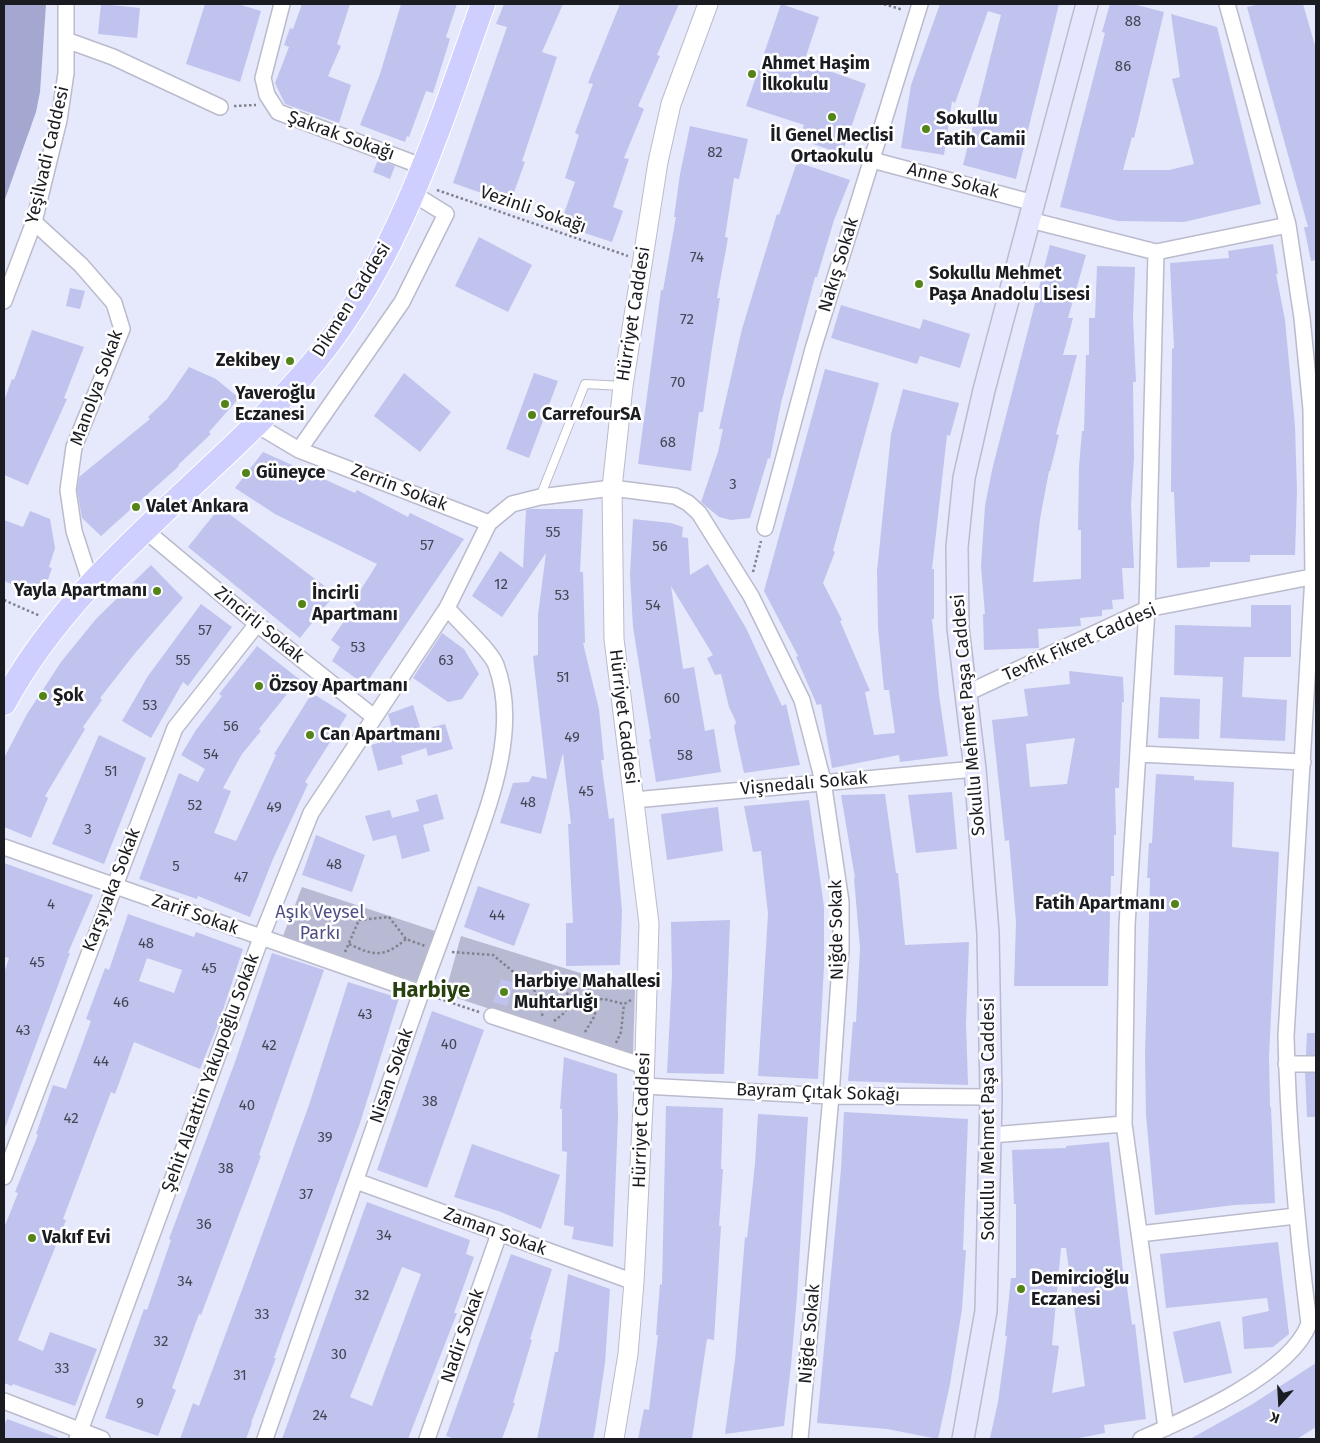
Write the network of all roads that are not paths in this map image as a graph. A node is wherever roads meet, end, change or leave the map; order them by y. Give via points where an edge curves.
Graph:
1 (66, 4) edge
2 (282, 4) edge
3 (483, 4) edge
4 (708, 4) edge
5 (1086, 4) edge
6 (1227, 4) edge
7 (918, 9) edge
8 (66, 40) junction
9 (220, 108) road end
10 (872, 160) junction
11 (418, 181) junction
12 (1032, 212) junction
13 (34, 222) junction
14 (1288, 226) junction
15 (1156, 252) junction
16 (4, 300) edge
17 (623, 386) junction
18 (257, 424) junction
19 (299, 450) junction
20 (612, 488) junction
21 (540, 497) junction
22 (489, 523) junction
23 (765, 528) road end
24 (146, 530) junction
25 (1315, 576) edge
26 (91, 584) junction
27 (446, 608) junction
28 (1147, 609) junction
29 (257, 624) junction
30 (965, 694) junction
31 (4, 703) edge
32 (374, 717) junction
33 (1139, 754) junction
34 (1303, 762) junction
35 (974, 769) junction
36 (823, 781) junction
37 (634, 800) junction
38 (4, 847) edge
39 (113, 886) junction
40 (261, 938) junction
41 (421, 993) junction
42 (492, 1016) road end
43 (1286, 1064) junction
44 (1316, 1064) edge
45 (644, 1066) junction
46 (644, 1086) junction
47 (831, 1096) junction
48 (991, 1097) junction
49 (1124, 1124) junction
50 (992, 1135) junction
51 (4, 1177) edge
52 (356, 1181) junction
53 (1296, 1216) junction
54 (499, 1234) junction
55 (1139, 1234) junction
56 (634, 1282) junction
57 (4, 1401) edge
58 (1166, 1428) junction
59 (79, 1435) edge
60 (102, 1439) edge
61 (265, 1439) edge
62 (427, 1439) edge
63 (614, 1439) edge
64 (800, 1439) edge
65 (804, 1439) edge
66 (963, 1439) edge
67 (1141, 1439) edge

1 - 8 street, Yeşilvadi Caddesi
2 - 11 street, Şakrak Sokağı via 263,78 278,112
3 - 11 main road, Dikmen Caddesi
4 - 17 street, Hürriyet Caddesi via 671,104 658,162
5 - 12 main road, Sokullu Mehmet Paşa Caddesi
6 - 14 street
7 - 10 street, Nakış Sokak
8 - 9 street via 113,56
8 - 13 street, Yeşilvadi Caddesi via 66,73 59,120
10 - 12 street, Anne Sokak
10 - 23 street, Nakış Sokak via 813,349
11 - 18 main road, Dikmen Caddesi via 370,279 348,313 304,374
11 - 19 street, Şakrak Sokağı via 446,214 402,302
12 - 15 street, Anne Sokak
12 - 30 main road, Sokullu Mehmet Paşa Caddesi via 964,478 957,547 958,628
13 - 16 street, Yeşilvadi Caddesi
13 - 26 street, Manolya Sokak via 82,266 114,303 122,329 74,448 68,490 74,532
14 - 15 street
14 - 25 street via 1311,409
15 - 28 street
17 - 20 street, Hürriyet Caddesi
17 - 21 lane via 585,384
18 - 19 street, Zerrin Sokak
18 - 24 main road, Dikmen Caddesi
19 - 22 street, Zerrin Sokak
20 - 21 street, Şehit Alaattin Yakupoğlu Sokak
20 - 36 street, Niğde Sokak via 675,496 699,513 748,590 802,700
20 - 37 street, Hürriyet Caddesi via 614,638
21 - 22 street, Şehit Alaattin Yakupoğlu Sokak via 512,504
22 - 27 street, Şehit Alaattin Yakupoğlu Sokak
24 - 26 main road, Dikmen Caddesi
24 - 29 street, Zincirli Sokak
25 - 28 street, Tevfik Fikret Caddesi
25 - 34 street
26 - 31 main road, Dikmen Caddesi via 57,624
27 - 32 street, Şehit Alaattin Yakupoğlu Sokak
27 - 41 street, Nisan Sokak via 496,664 504,724 499,768 486,813
28 - 30 street, Tevfik Fikret Caddesi
28 - 33 street
29 - 32 street, Zincirli Sokak
29 - 39 street, Karşıyaka Sokak via 175,728
30 - 35 main road, Sokullu Mehmet Paşa Caddesi
32 - 40 street, Şehit Alaattin Yakupoğlu Sokak via 311,813
33 - 34 street
33 - 49 street via 1127,925
34 - 43 street
35 - 36 street, Vişnedalı Sokak
35 - 48 main road, Sokullu Mehmet Paşa Caddesi via 988,933
36 - 37 street, Vişnedalı Sokak
36 - 47 street, Niğde Sokak via 841,902
37 - 45 street, Hürriyet Caddesi via 649,924
38 - 39 street, Zarif Sokak
39 - 40 street, Zarif Sokak
39 - 51 street, Karşıyaka Sokak
40 - 41 street, Zarif Sokak
40 - 59 street, Şehit Alaattin Yakupoğlu Sokak
41 - 52 street, Nisan Sokak
42 - 45 street
43 - 44 street
43 - 53 street
45 - 46 street, Hürriyet Caddesi
46 - 47 street, Bayram Çıtak Sokağı
46 - 56 street, Hürriyet Caddesi
47 - 48 street, Bayram Çıtak Sokağı
47 - 64 street, Niğde Sokak
48 - 50 main road, Sokullu Mehmet Paşa Caddesi
49 - 50 street
49 - 55 street
50 - 66 main road, Sokullu Mehmet Paşa Caddesi via 986,1311
52 - 54 street, Zaman Sokak
52 - 61 street, Nisan Sokak
53 - 55 street
53 - 58 street via 1309,1324 1304,1336 1281,1361 1238,1391
54 - 56 street, Zaman Sokak
54 - 62 street, Nadir Sokak
55 - 58 street
56 - 63 street, Hürriyet Caddesi via 628,1354
57 - 59 street
58 - 67 street
59 - 60 street
64 - 65 street

